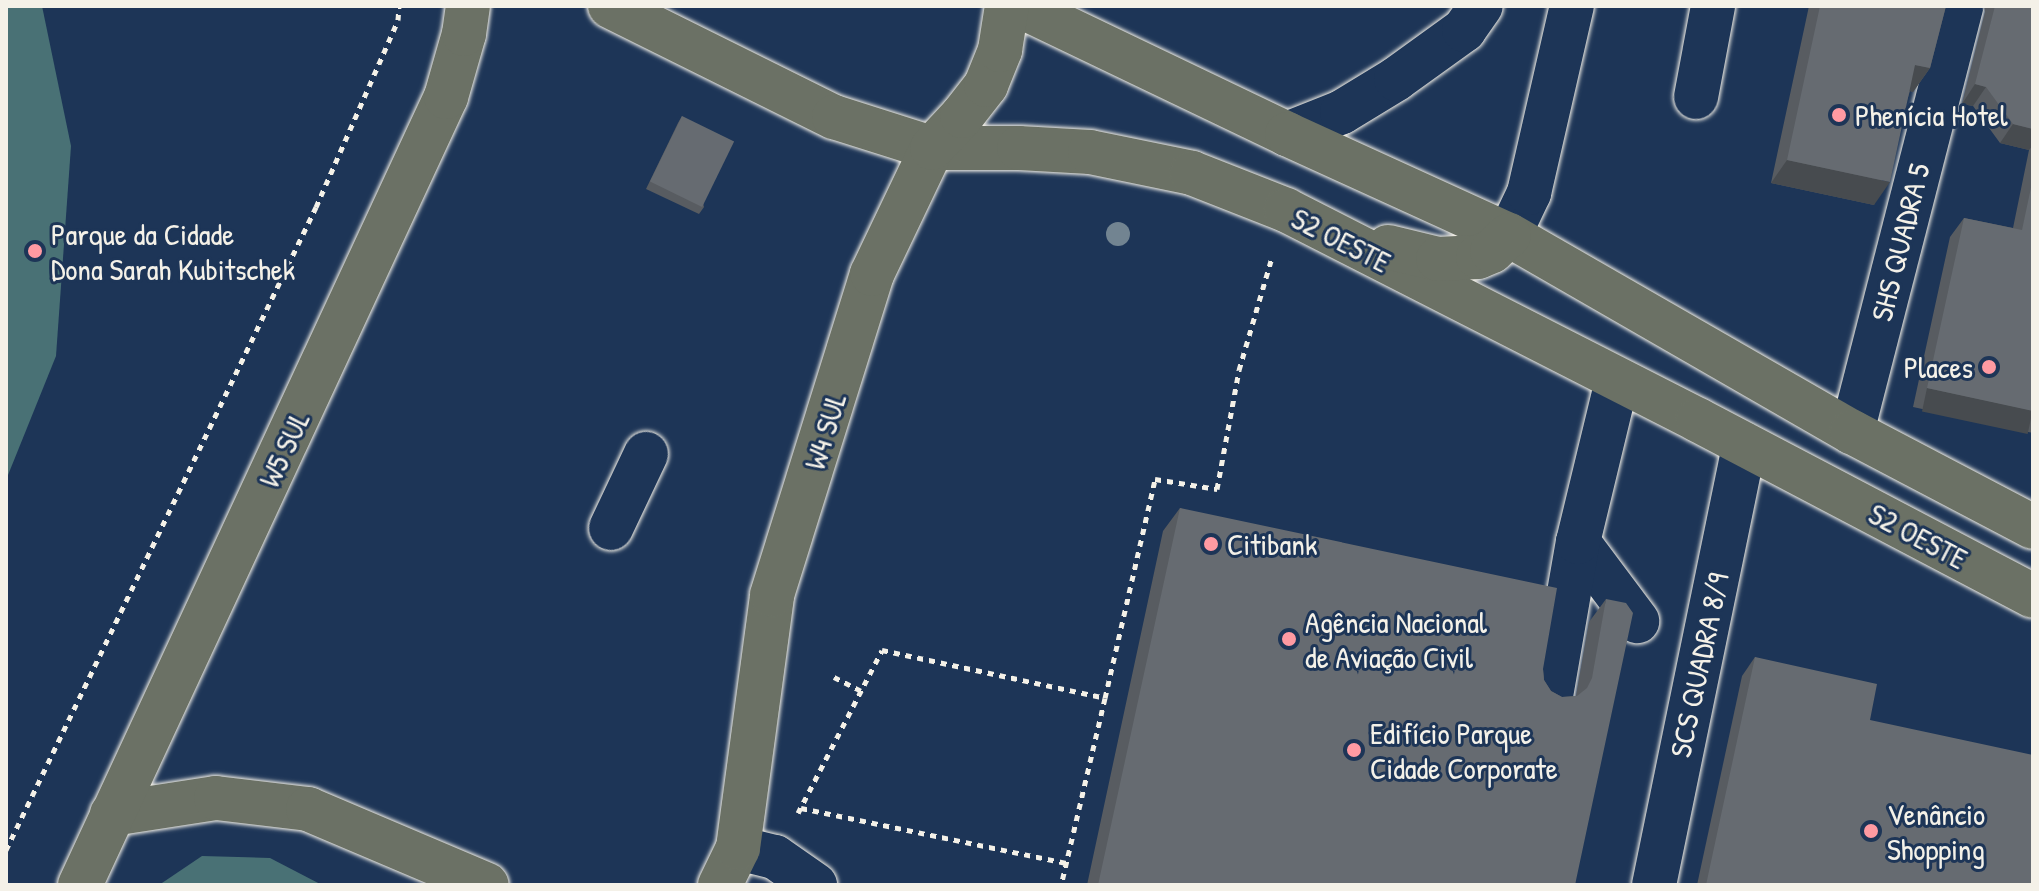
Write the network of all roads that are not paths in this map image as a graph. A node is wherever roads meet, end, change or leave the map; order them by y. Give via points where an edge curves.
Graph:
1 (468, 6) edge
2 (610, 6) edge
3 (1007, 6) edge
4 (1020, 6) edge
5 (1481, 6) edge
6 (1572, 6) edge
7 (1713, 6) edge
8 (1961, 6) edge
9 (1696, 97) dead end
10 (1287, 134) junction
11 (932, 148) junction
12 (1509, 235) junction
13 (1338, 238) junction
14 (1617, 381) junction
15 (1852, 432) junction
16 (1744, 445) junction
17 (646, 454) dead end
18 (2033, 527) edge
19 (611, 528) dead end
20 (1578, 542) junction
21 (2033, 596) edge
22 (1637, 621) dead end
23 (1551, 696) edge
24 (112, 814) junction
25 (744, 863) edge
26 (80, 885) edge
27 (487, 885) edge
28 (815, 885) edge
29 (1654, 885) edge

1 - 24 main road, W5 SUL via 446,97
2 - 11 main road, S2 OESTE via 834,117
3 - 11 main road, W4 SUL via 1000,50 986,85
4 - 10 main road, S2 OESTE
5 - 10 street via 1464,30 1396,79 1342,112
6 - 12 street via 1529,193
7 - 9 street
8 - 15 street, SHS QUADRA 5
10 - 12 main road, S2 OESTE
11 - 13 main road, S2 OESTE via 1090,152 1192,173 1286,210
11 - 25 main road, W4 SUL via 872,274 772,595
12 - 13 main road via 1492,251 1462,259 1438,259
12 - 15 main road, S2 OESTE
13 - 14 main road, S2 OESTE
14 - 16 main road, S2 OESTE
14 - 20 street
15 - 18 main road, S2 OESTE
16 - 21 main road, S2 OESTE
16 - 29 street, SCS QUADRA 8/9
17 - 19 street
20 - 22 street
20 - 23 street
24 - 26 main road, W5 SUL
24 - 27 main road via 216,798 308,809
25 - 28 street

